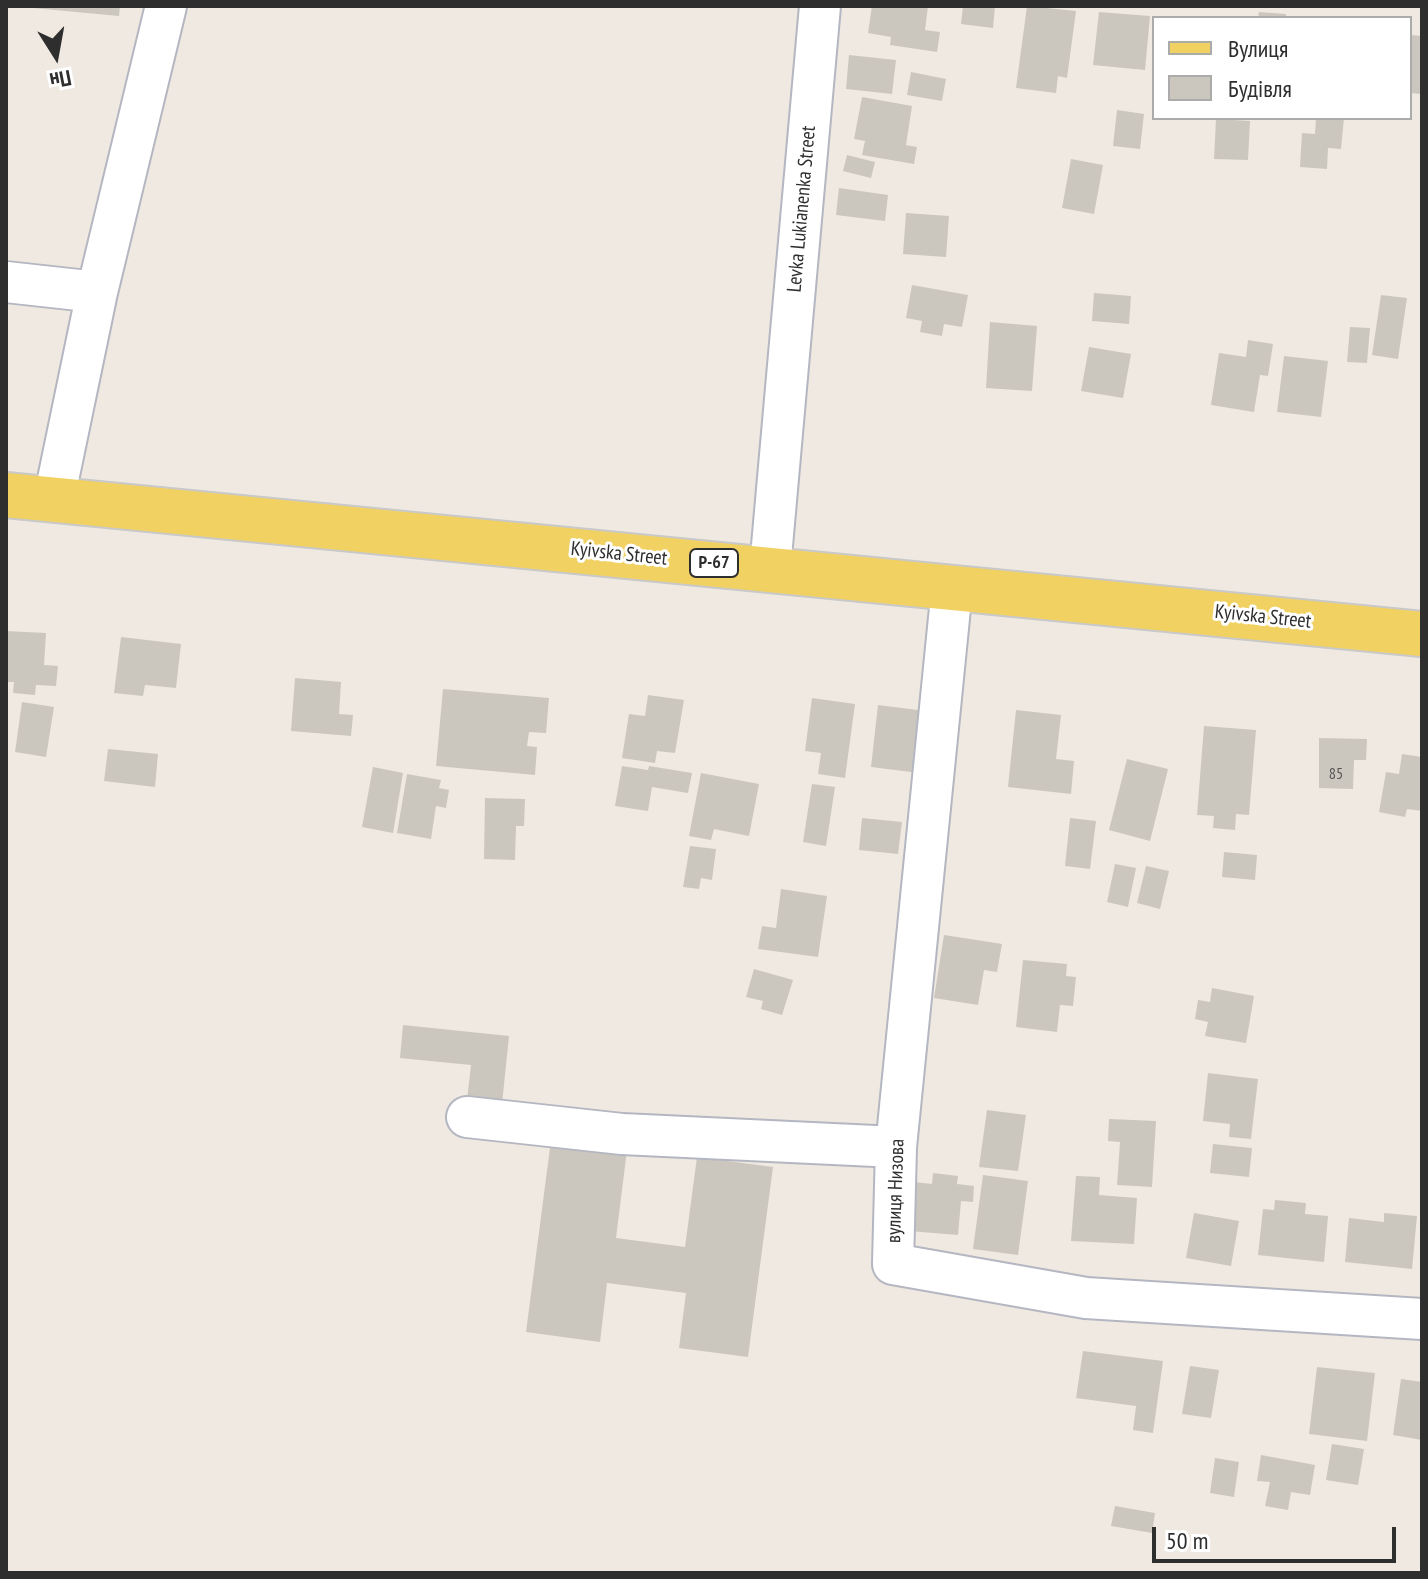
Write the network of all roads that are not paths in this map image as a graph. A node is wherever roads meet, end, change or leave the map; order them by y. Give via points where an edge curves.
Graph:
1 (166, 6) edge
2 (820, 6) edge
3 (6, 282) edge
4 (97, 292) junction
5 (6, 495) edge
6 (54, 499) junction
7 (770, 568) junction
8 (952, 588) junction
9 (1422, 634) edge
10 (467, 1117) dead end
11 (896, 1147) junction
12 (1422, 1319) edge

1 - 4 street
2 - 7 street, Levka Lukianenka Street
3 - 4 street
4 - 6 street
5 - 6 main road, Kyivska Street / Р-67
6 - 7 main road, Kyivska Street / Р-67
7 - 8 main road, Kyivska Street / Р-67
8 - 9 main road, Kyivska Street / Р-67
8 - 11 street, вулиця Низова
10 - 11 street via 622,1134
11 - 12 street, вулиця Низова via 893,1264 1086,1298

